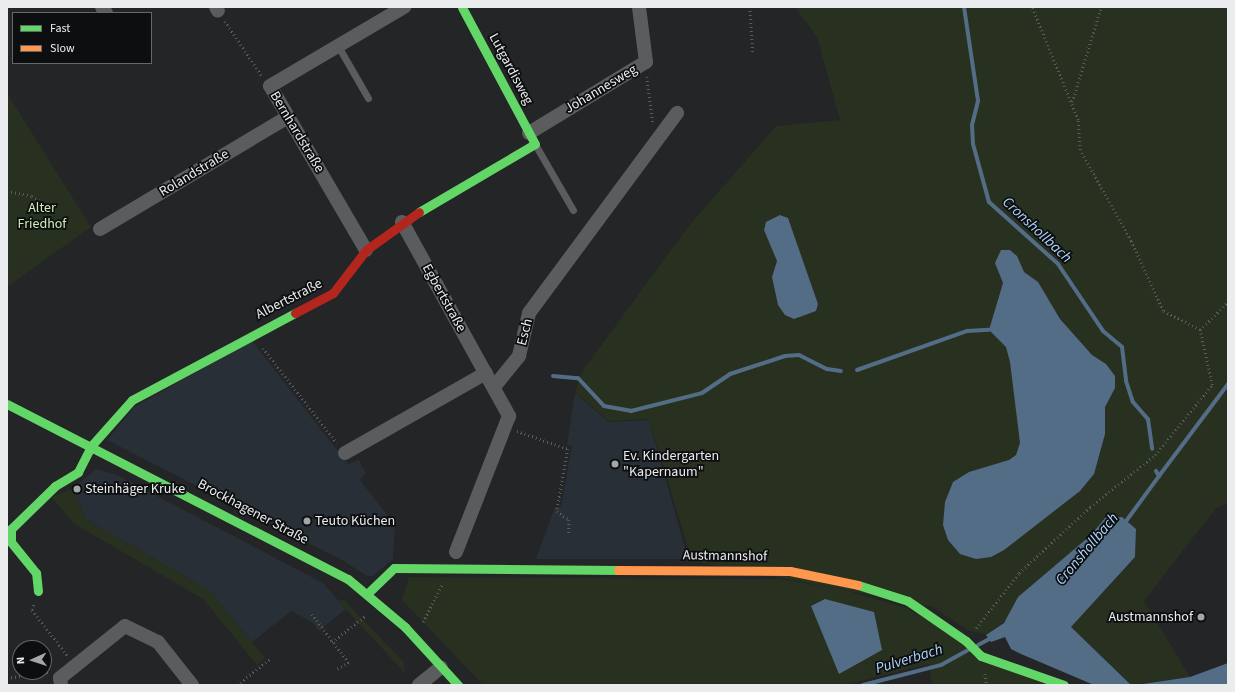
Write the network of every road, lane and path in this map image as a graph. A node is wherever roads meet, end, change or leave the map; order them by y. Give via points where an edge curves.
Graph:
1 (404, 7) edge
2 (462, 7) edge
3 (639, 7) edge
4 (750, 7) edge
5 (1032, 7) edge
6 (1101, 7) edge
7 (217, 9) edge
8 (338, 46) junction
9 (753, 54) dead end
10 (646, 62) junction
11 (270, 86) junction
12 (368, 98) dead end
13 (1072, 103) junction
14 (677, 113) dead end
15 (288, 117) junction
16 (532, 138) junction
17 (655, 140) junction
18 (7, 191) edge
19 (573, 210) dead end
20 (56, 211) dead end
21 (402, 222) junction
22 (100, 230) dead end
23 (366, 250) junction
24 (1228, 302) edge
25 (1200, 330) junction
26 (252, 334) junction
27 (486, 373) junction
28 (494, 387) junction
29 (7, 404) edge
30 (505, 427) junction
31 (92, 445) junction
32 (345, 453) joint
33 (569, 534) dead end
34 (456, 552) dead end
35 (449, 568) junction
36 (38, 591) joint
37 (368, 593) junction
38 (312, 614) dead end
39 (365, 616) dead end
40 (412, 635) junction
41 (332, 642) junction
42 (967, 642) junction
43 (271, 658) dead end
44 (75, 665) junction
45 (441, 667) junction
46 (336, 670) dead end
47 (8, 678) edge
48 (60, 682) edge
49 (192, 685) edge
50 (238, 685) edge
51 (419, 685) edge
52 (458, 685) edge
53 (1064, 685) edge

1 - 8 street, Bernhardstraße
2 - 16 street, Lutgardisweg
3 - 10 street, Johannesweg
4 - 9 path
5 - 13 path
6 - 13 path
7 - 11 path
8 - 11 street, Bernhardstraße
8 - 12 lane
10 - 16 street, Johannesweg
10 - 17 path
11 - 15 street, Bernhardstraße
13 - 25 path via 1078,120 1080,150 1131,241 1163,311
14 - 17 street, Esch
15 - 22 street, Rolandstraße
15 - 23 street, Bernhardstraße
16 - 19 lane
16 - 21 street, Albertstraße
17 - 28 street, Esch via 529,313 519,356
18 - 20 path via 32,196
21 - 23 street, Albertstraße
21 - 27 street, Egbertstraße
23 - 26 street, Albertstraße via 333,293
24 - 25 path
25 - 42 path via 1212,385 1155,455 1090,507 1019,573
26 - 31 street, Albertstraße via 132,400
26 - 32 path
27 - 28 street, Egbertstraße
27 - 32 street
28 - 30 street via 509,416
29 - 31 street, Brockhagener Straße
30 - 33 path via 568,449 557,511 570,520
30 - 34 street
31 - 36 street, Albertstraße via 78,472 55,486 11,529 11,542 36,573
31 - 37 street, Brockhagener Straße via 303,554
35 - 37 street, Austmannshof via 394,568
35 - 40 path via 430,614
35 - 42 street, Austmannshof via 790,571 845,580 908,602
36 - 44 path via 32,610
37 - 40 street, Brockhagener Straße
38 - 41 path
39 - 41 path
40 - 45 street, Brockhagener Straße
41 - 46 path via 349,663
42 - 53 street, Austmannshof via 977,653
43 - 50 path
44 - 48 street
44 - 49 street via 125,626 158,642
45 - 51 street
45 - 52 street, Brockhagener Straße
47 - 48 path via 51,672

